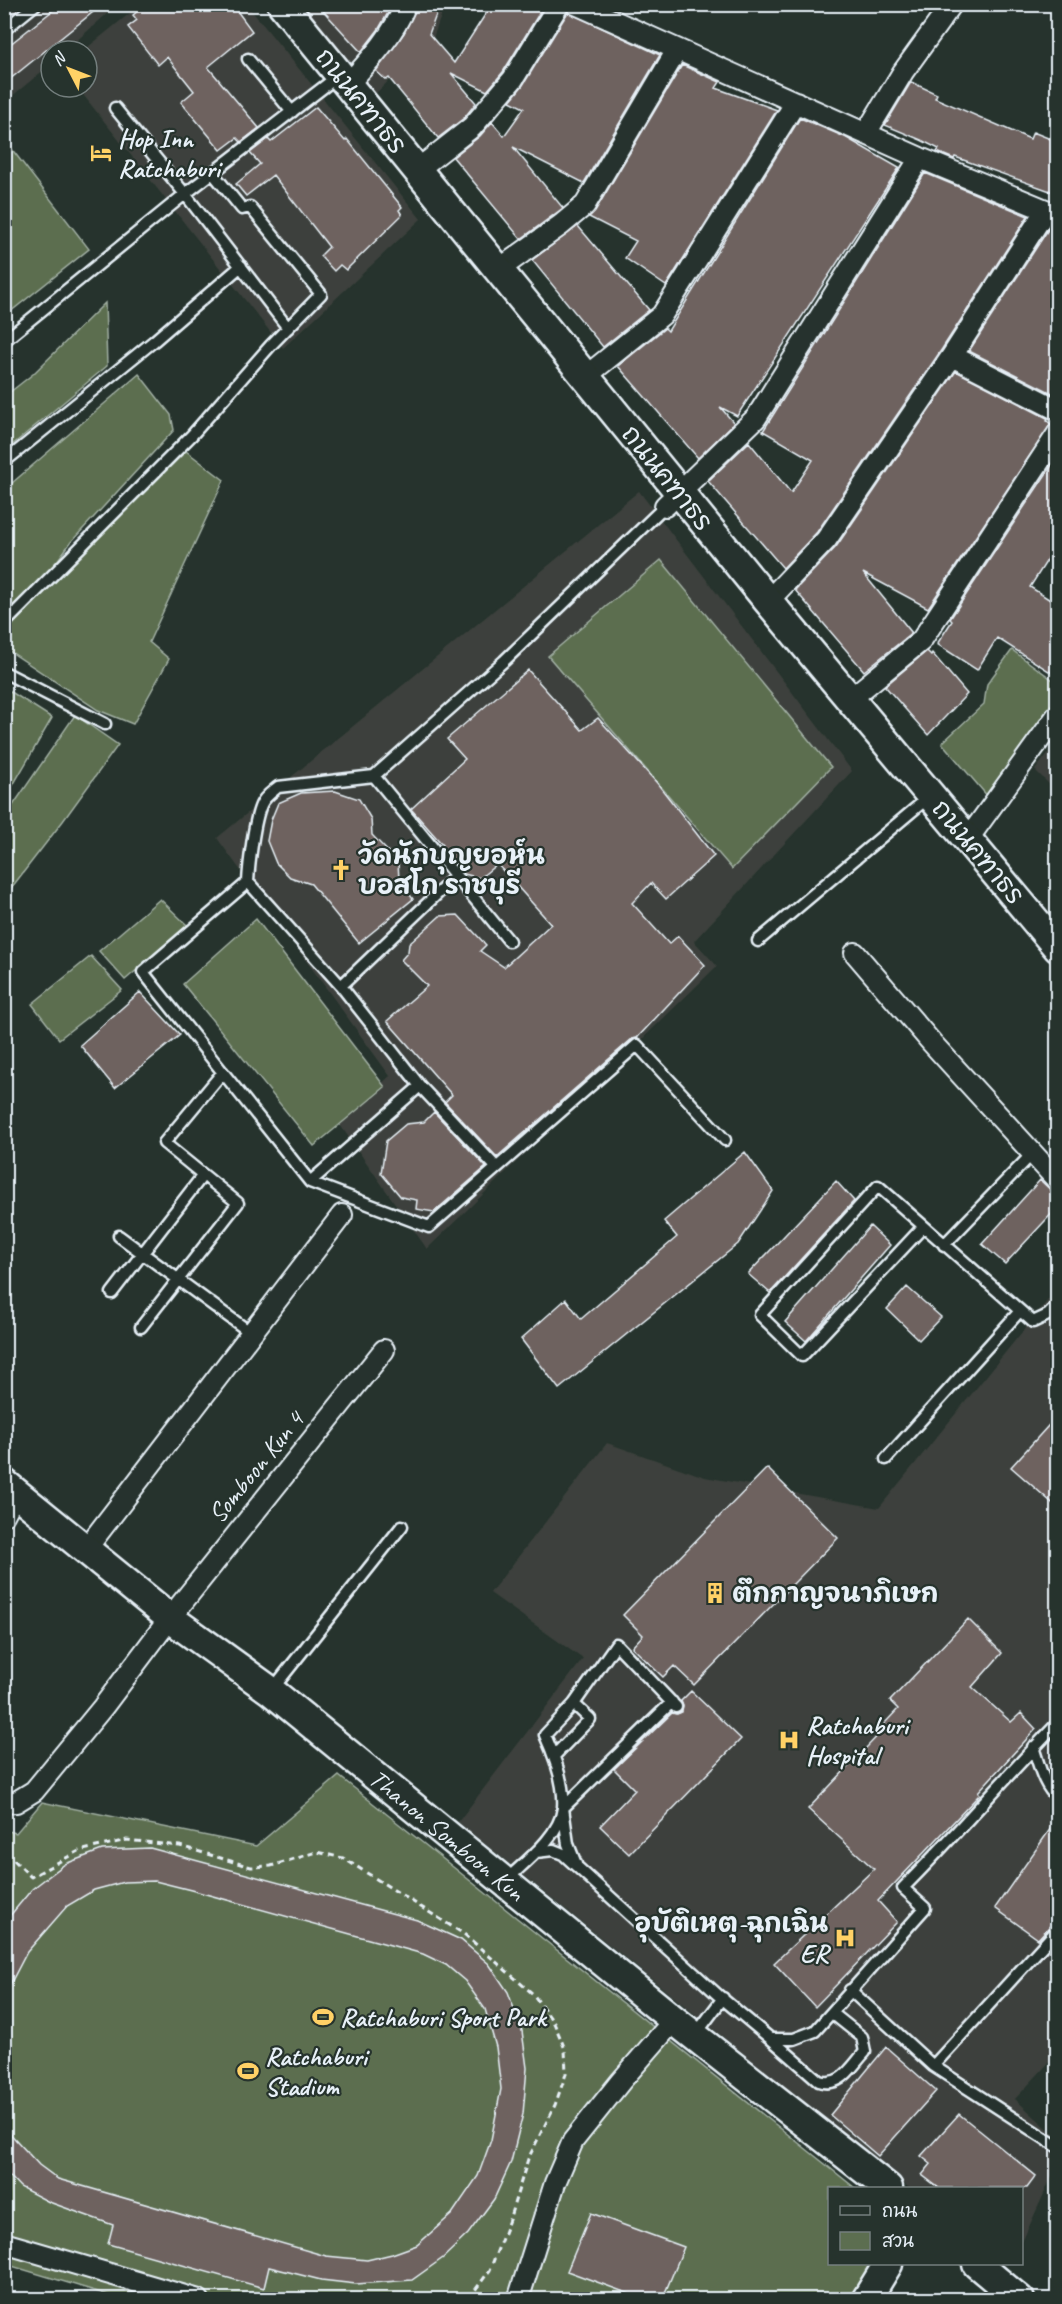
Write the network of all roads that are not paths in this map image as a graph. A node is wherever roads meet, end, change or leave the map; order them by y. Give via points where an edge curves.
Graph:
1 (36, 4) edge
2 (282, 4) edge
3 (406, 4) edge
4 (559, 4) edge
5 (576, 4) edge
6 (952, 4) edge
7 (4, 30) edge
8 (677, 50) junction
9 (248, 59) dead end
10 (344, 79) junction
11 (796, 102) junction
12 (115, 108) dead end
13 (292, 112) junction
14 (866, 133) junction
15 (920, 158) junction
16 (417, 170) junction
17 (212, 172) junction
18 (185, 194) junction
19 (1055, 213) edge
20 (241, 266) junction
21 (498, 270) junction
22 (288, 328) junction
23 (4, 341) edge
24 (952, 356) junction
25 (585, 377) junction
26 (1058, 410) edge
27 (1058, 433) edge
28 (4, 462) edge
29 (672, 500) junction
30 (768, 601) junction
31 (4, 624) edge
32 (4, 672) edge
33 (849, 700) junction
34 (1058, 714) edge
35 (105, 724) dead end
36 (374, 776) junction
37 (931, 795) junction
38 (968, 839) junction
39 (456, 876) junction
40 (248, 882) junction
41 (509, 941) dead end
42 (758, 941) dead end
43 (1058, 948) edge
44 (855, 953) dead end
45 (341, 986) junction
46 (223, 1072) junction
47 (420, 1086) junction
48 (726, 1140) dead end
49 (1032, 1154) junction
50 (496, 1167) junction
51 (203, 1175) junction
52 (1058, 1181) edge
53 (310, 1182) junction
54 (342, 1215) dead end
55 (923, 1227) junction
56 (119, 1236) dead end
57 (944, 1245) junction
58 (142, 1254) junction
59 (178, 1280) junction
60 (112, 1293) dead end
61 (1058, 1305) edge
62 (1020, 1311) junction
63 (141, 1327) dead end
64 (251, 1333) junction
65 (384, 1350) dead end
66 (886, 1459) dead end
67 (8, 1496) edge
68 (402, 1526) dead end
69 (86, 1549) junction
70 (170, 1618) junction
71 (271, 1691) junction
72 (574, 1704) junction
73 (1058, 1723) edge
74 (1034, 1747) junction
75 (554, 1756) junction
76 (1058, 1798) edge
77 (4, 1803) edge
78 (563, 1808) junction
79 (536, 1852) junction
80 (577, 1868) junction
81 (503, 1882) junction
82 (1058, 1929) edge
83 (850, 1990) junction
84 (723, 1998) junction
85 (832, 2013) junction
86 (685, 2028) junction
87 (771, 2039) junction
88 (933, 2066) junction
89 (1058, 2147) edge
90 (887, 2187) edge
91 (4, 2243) edge
92 (887, 2265) edge
93 (978, 2265) edge
94 (198, 2300) edge
95 (518, 2300) edge
96 (866, 2300) edge
97 (1020, 2300) edge

1 - 7 lane
2 - 10 street, ถนนคฑาธร
3 - 10 street via 397,27 376,54
4 - 16 street via 513,79 472,127
5 - 8 street
6 - 14 street via 903,72
8 - 11 street
8 - 21 street via 585,205
9 - 13 lane
10 - 13 lane
10 - 16 street, ถนนคฑาธร
11 - 14 street
11 - 25 street via 662,315
12 - 18 lane
13 - 17 lane
14 - 15 street
15 - 19 street
15 - 29 street via 756,418
16 - 21 street, ถนนคฑาธร
17 - 18 lane
17 - 22 lane via 242,209 250,207 321,294
18 - 20 lane
18 - 23 lane
19 - 24 street via 1044,213
20 - 22 lane
20 - 28 lane
21 - 25 street, ถนนคฑาธร
22 - 31 lane via 192,435
24 - 26 street
24 - 30 street via 826,540
25 - 29 street, ถนนคฑาธร
27 - 33 street via 921,641
29 - 30 street, ถนนคฑาธร
29 - 36 lane via 504,661
30 - 33 street, ถนนคฑาธร
32 - 35 lane
33 - 37 street, ถนนคฑาธร
34 - 38 street
36 - 39 lane
36 - 40 lane via 278,787 269,794 261,805
37 - 38 street, ถนนคฑาธร
37 - 42 lane
38 - 43 street, ถนนคฑาธร
39 - 41 lane
39 - 45 lane
40 - 45 lane
40 - 46 lane via 143,972
44 - 49 street
45 - 47 lane
46 - 51 lane via 164,1143
46 - 53 lane
47 - 50 lane
47 - 53 lane
48 - 50 lane via 637,1045
49 - 52 street
49 - 57 lane
50 - 53 lane via 429,1227
51 - 58 lane
51 - 59 lane via 238,1203
54 - 64 street
55 - 55 lane via 802,1356 760,1315 878,1186
55 - 57 lane
56 - 58 lane
57 - 62 lane
58 - 59 lane
58 - 60 lane
59 - 63 lane
59 - 64 lane
61 - 62 lane via 1048,1316 1033,1323
62 - 66 lane
64 - 69 street
65 - 70 street, Somboon Kun 4
67 - 69 street, Thanon Somboon Kun
68 - 71 lane
69 - 70 street, Thanon Somboon Kun
70 - 71 street, Thanon Somboon Kun
70 - 77 street, Somboon Kun 4 via 104,1707 34,1791 16,1802
71 - 81 street, Thanon Somboon Kun
72 - 75 lane via 545,1735
72 - 75 lane via 590,1719
72 - 78 lane via 616,1644 674,1704
73 - 74 lane
74 - 76 lane via 1041,1772
74 - 83 lane via 903,1888 925,1908
75 - 78 lane
78 - 79 lane via 549,1837
78 - 80 lane via 568,1844
79 - 80 lane via 553,1850
79 - 81 lane
80 - 84 lane
81 - 86 street, Thanon Somboon Kun
82 - 88 lane
83 - 85 lane
83 - 88 lane
84 - 86 lane
84 - 87 lane
85 - 87 lane via 815,2031 794,2039
85 - 87 lane via 862,2037 865,2052 841,2080 828,2084 819,2081
86 - 90 street, Thanon Somboon Kun
86 - 95 street via 621,2081 573,2141 555,2183
88 - 89 lane
91 - 94 street
92 - 96 street
93 - 97 street

